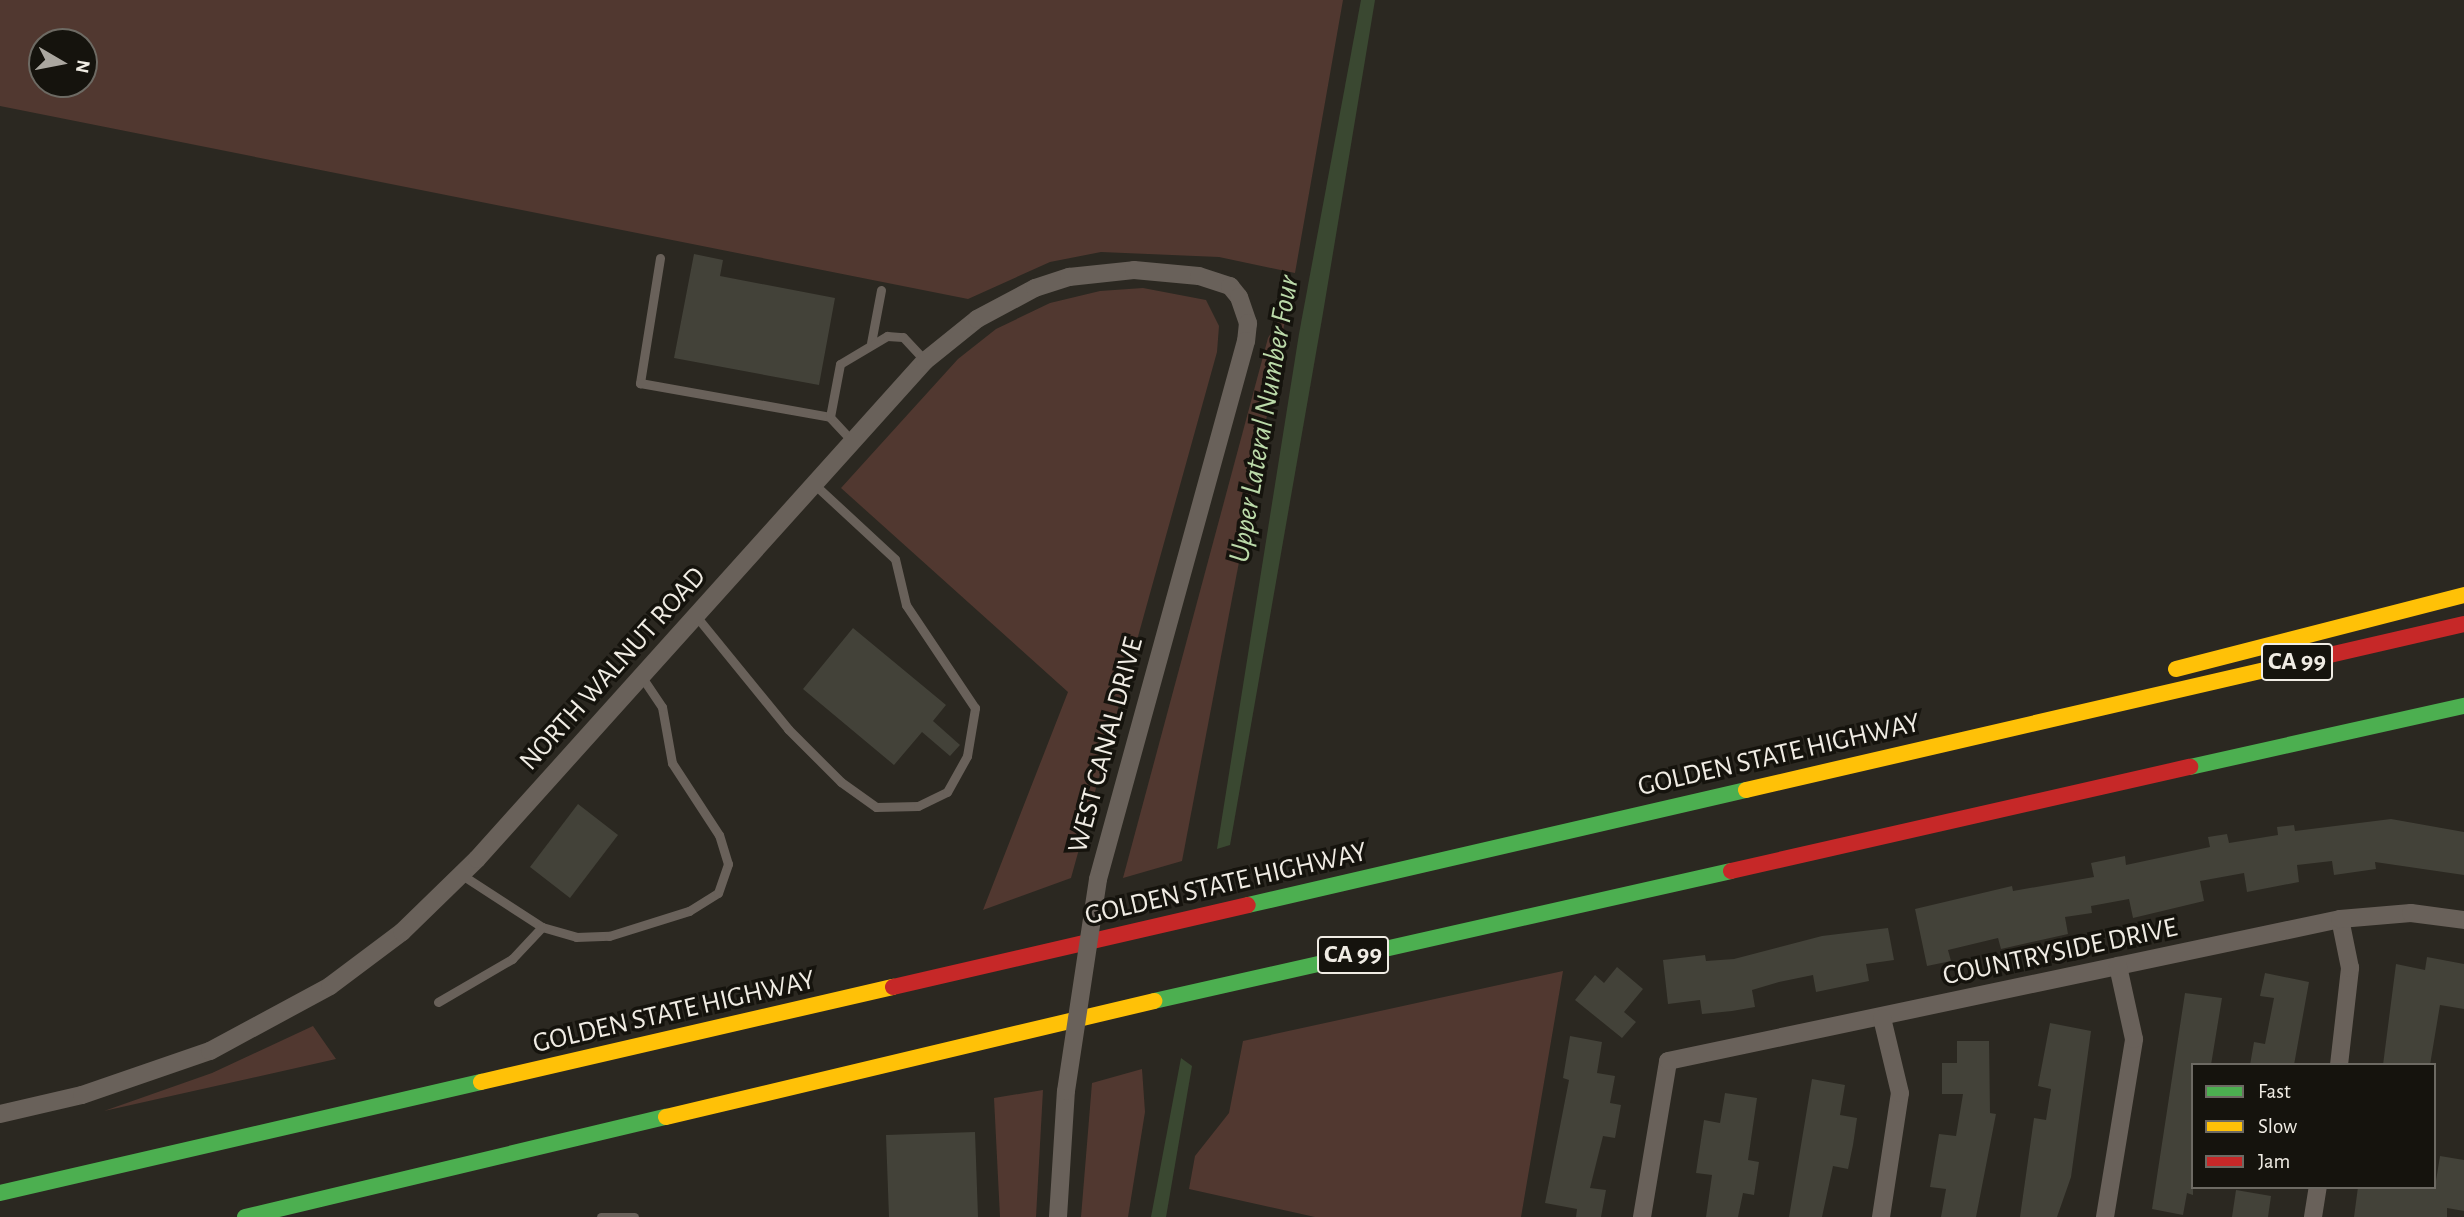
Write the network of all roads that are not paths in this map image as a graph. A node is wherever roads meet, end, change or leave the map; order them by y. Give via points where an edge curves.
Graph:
1 (660, 258) dead end
2 (881, 290) dead end
3 (1239, 297) joint
4 (871, 343) junction
5 (925, 361) junction
6 (830, 417) junction
7 (853, 442) junction
8 (815, 485) junction
9 (2464, 595) edge
10 (696, 616) junction
11 (2464, 624) edge
12 (640, 675) junction
13 (2129, 701) junction
14 (2464, 706) edge
15 (2464, 716) edge
16 (2394, 722) junction
17 (462, 875) junction
18 (2340, 919) junction
19 (2464, 920) edge
20 (542, 927) junction
21 (2118, 966) junction
22 (438, 1002) dead end
23 (1882, 1018) junction
24 (2339, 1063) edge
25 (0, 1114) edge
26 (2318, 1189) edge
27 (0, 1193) edge
28 (245, 1217) edge
29 (601, 1217) edge
30 (634, 1217) edge
31 (1058, 1217) edge
32 (1642, 1217) edge
33 (1881, 1217) edge
34 (2105, 1217) edge
35 (2313, 1217) edge

1 - 6 lane via 640,383
2 - 4 lane
3 - 5 street, NORTH WALNUT ROAD via 1217,280 1167,272 1069,278 1000,304
3 - 31 street, WEST CANAL DRIVE, bridge via 1248,323 1245,341 1098,879 1066,1091
4 - 5 lane via 903,337
4 - 6 lane via 840,364
5 - 7 street, NORTH WALNUT ROAD
6 - 7 lane
7 - 8 street, NORTH WALNUT ROAD
8 - 10 street, NORTH WALNUT ROAD
8 - 10 lane via 895,559 906,605 975,708 968,756 947,793 918,806 876,807 788,729
9 - 13 highway via 2174,669
10 - 12 street, NORTH WALNUT ROAD
11 - 13 highway, GOLDEN STATE HIGHWAY / CA 99
12 - 17 street, NORTH WALNUT ROAD
12 - 20 lane via 662,707 673,763 719,835 728,864 718,893 689,911 609,936 576,937
13 - 27 highway, GOLDEN STATE HIGHWAY / CA 99
14 - 16 highway, CA 99
15 - 16 highway
16 - 28 highway, CA 99 via 1252,978
17 - 20 lane
17 - 25 street, NORTH WALNUT ROAD via 367,960 252,1031 173,1067
18 - 19 street, COUNTRYSIDE DRIVE via 2411,913
18 - 21 street, COUNTRYSIDE DRIVE
18 - 24 street via 2350,968
20 - 22 lane via 512,959
21 - 23 street, COUNTRYSIDE DRIVE
21 - 34 street via 2134,1039
23 - 32 street, COUNTRYSIDE DRIVE via 1668,1061
23 - 33 street via 1900,1093
26 - 35 street
29 - 30 lane

